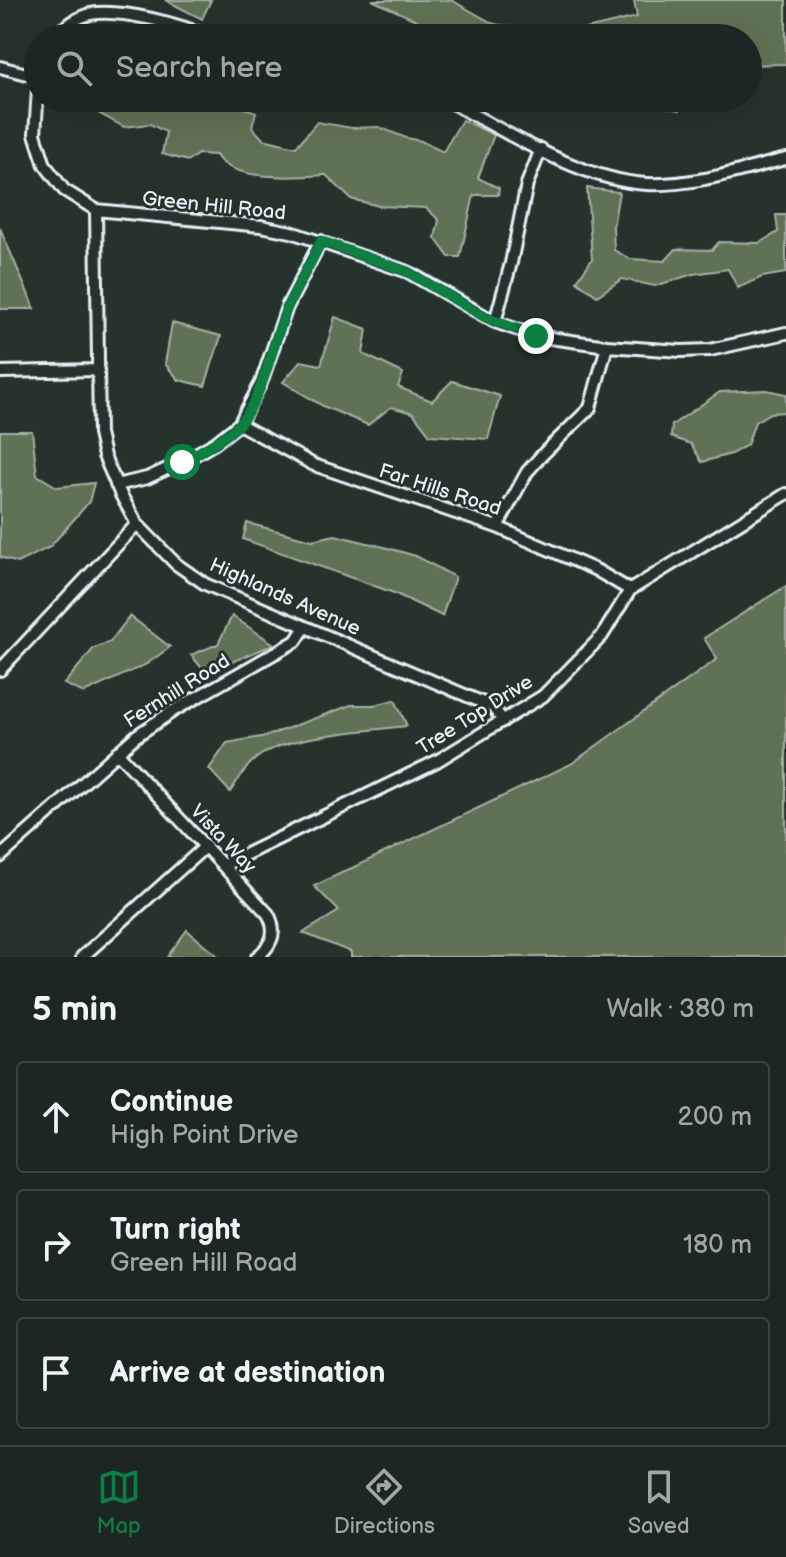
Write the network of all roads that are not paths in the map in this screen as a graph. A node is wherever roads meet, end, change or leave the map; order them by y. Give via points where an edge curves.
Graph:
1 (71, 24) edge
2 (174, 24) edge
3 (0, 67) edge
4 (24, 73) edge
5 (36, 112) edge
6 (470, 112) edge
7 (541, 149) junction
8 (786, 159) edge
9 (96, 210) junction
10 (321, 241) junction
11 (495, 322) junction
12 (786, 333) edge
13 (607, 346) junction
14 (98, 370) junction
15 (0, 372) edge
16 (239, 424) junction
17 (116, 485) junction
18 (786, 494) edge
19 (137, 524) junction
20 (497, 527) junction
21 (630, 590) junction
22 (305, 627) junction
23 (0, 670) edge
24 (503, 721) junction
25 (117, 752) junction
26 (206, 846) junction
27 (0, 857) edge
28 (224, 865) junction
29 (82, 957) edge
30 (257, 957) edge

1 - 2 street via 104,12
3 - 4 street
5 - 9 street, Green Hill Road via 35,134 45,165 64,190
6 - 7 street
7 - 8 street via 606,178 649,184 712,177
7 - 11 street via 527,184
9 - 10 street, Green Hill Road via 261,226
9 - 14 street, Highlands Avenue
10 - 11 street, Green Hill Road via 408,272
10 - 16 street via 287,307 261,383
11 - 13 street, Green Hill Road via 536,336
12 - 13 street, Green Hill Road via 710,350
13 - 20 street via 590,408 527,472
14 - 15 street
14 - 17 street, Highlands Avenue via 99,434
16 - 17 street via 182,462
16 - 20 street, Far Hills Road via 314,465
17 - 19 street, Highlands Avenue
18 - 21 street, Tree Top Drive
19 - 22 street, Highlands Avenue via 176,564 205,584
19 - 23 street
20 - 21 street, Far Hills Road
21 - 24 street, Tree Top Drive via 602,636 573,668 543,696
22 - 24 street, Highlands Avenue via 493,707
22 - 25 street, Fernhill Road via 296,641 173,711
24 - 28 street, Tree Top Drive via 437,761
25 - 26 street, Vista Way
25 - 27 street, Fernhill Road
26 - 28 street, Vista Way
26 - 29 street
28 - 30 street, Vista Way via 273,923 273,938

